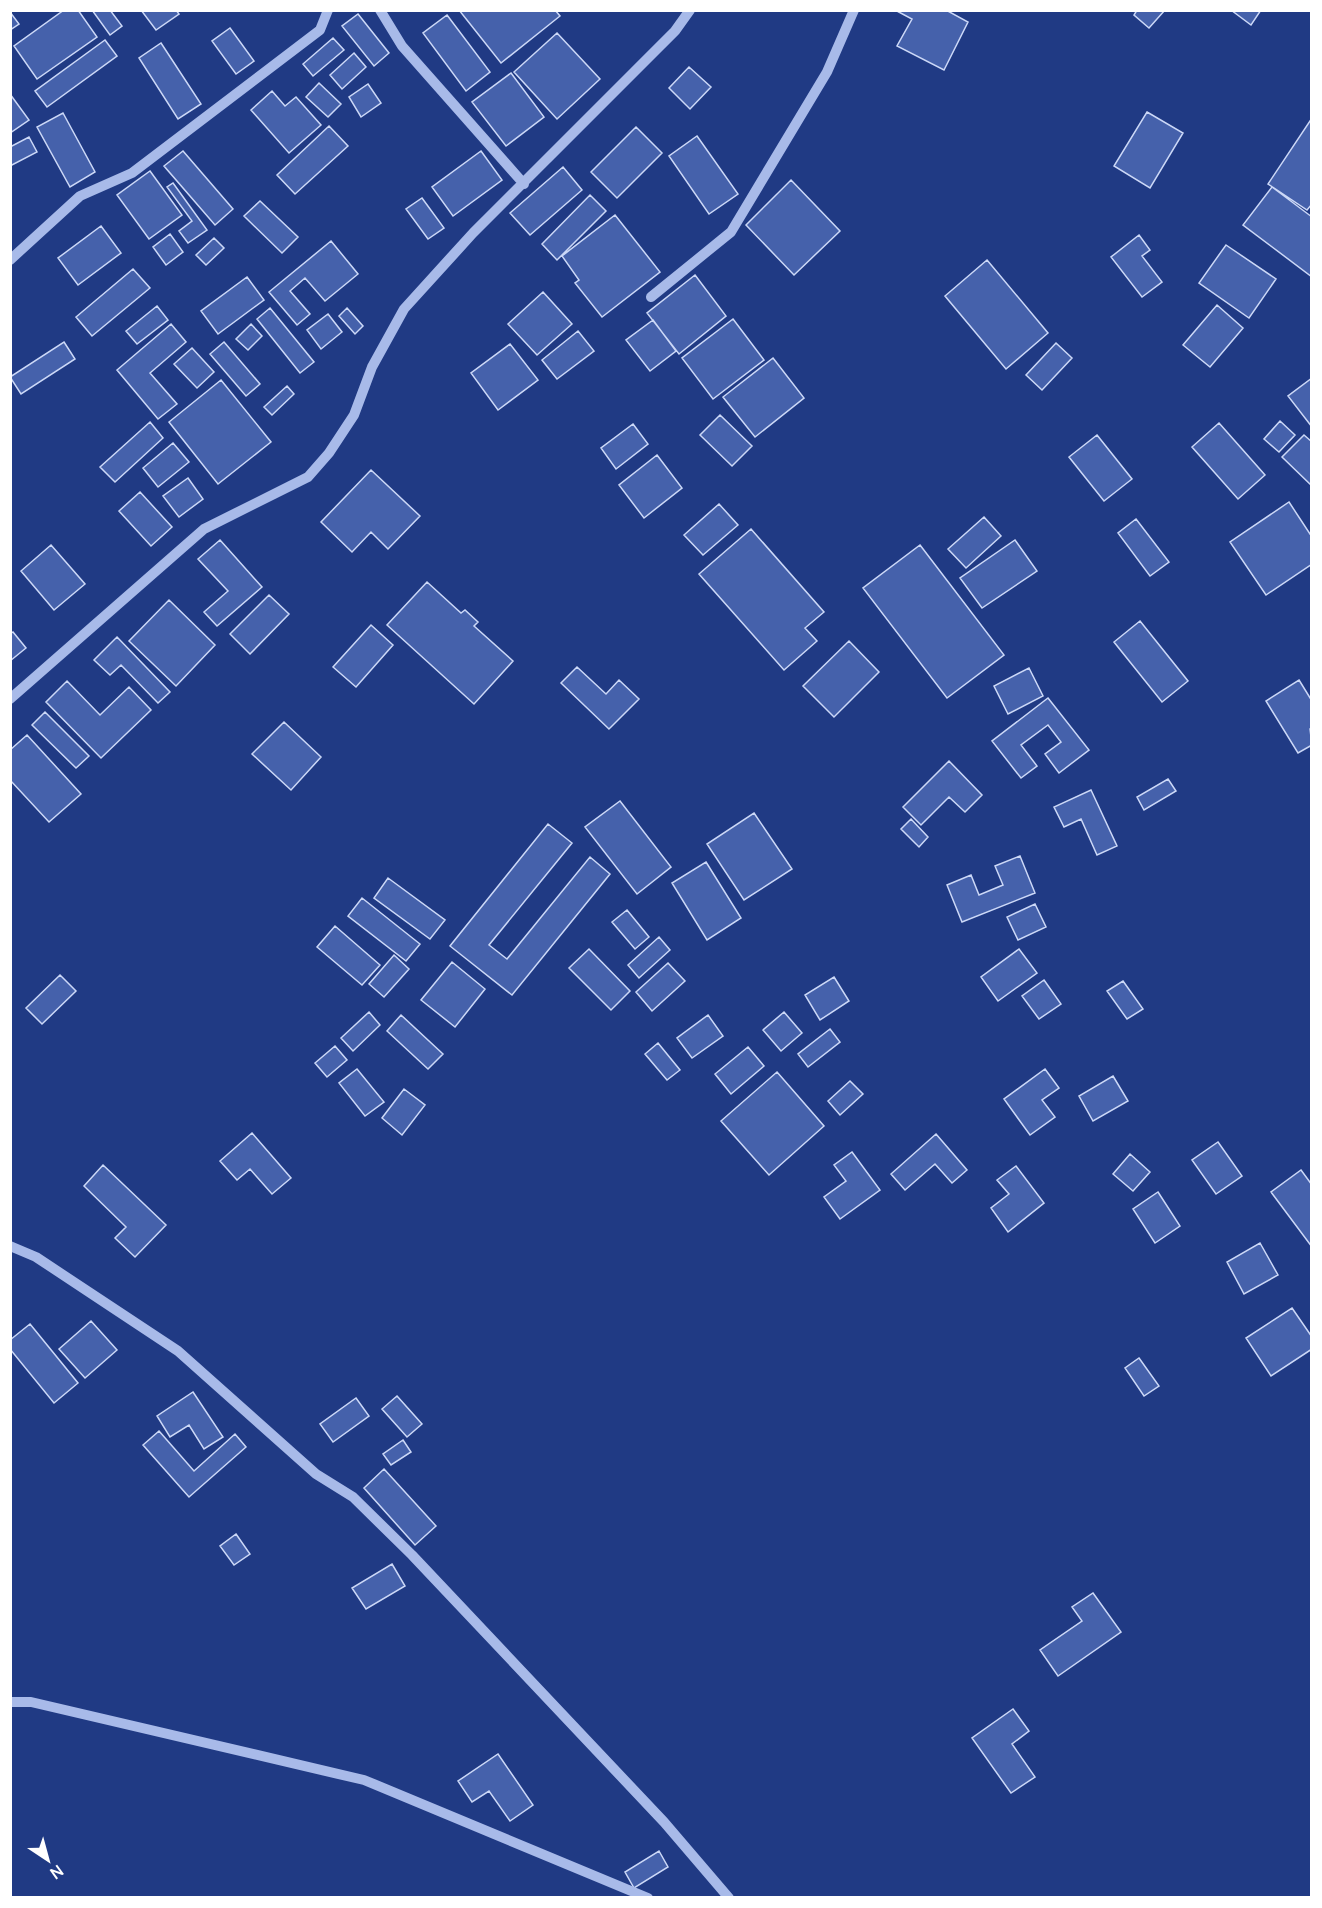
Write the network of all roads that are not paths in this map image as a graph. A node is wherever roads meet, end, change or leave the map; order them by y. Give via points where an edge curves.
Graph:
1 (328, 10) edge
2 (380, 10) edge
3 (690, 10) edge
4 (854, 10) edge
5 (524, 184) junction
6 (10, 260) edge
7 (651, 297) dead end
8 (10, 699) edge
9 (10, 1246) edge
10 (10, 1702) edge
11 (648, 1898) edge
12 (729, 1898) edge

1 - 6 street via 320,30 132,172 80,196
2 - 5 street via 402,46
3 - 5 street via 675,31
4 - 7 street via 828,72 731,232
5 - 8 street via 404,309 372,368 354,415 308,477 204,529
9 - 12 street via 36,1257 178,1351 316,1474 353,1497 664,1822
10 - 11 street via 31,1702 363,1780

